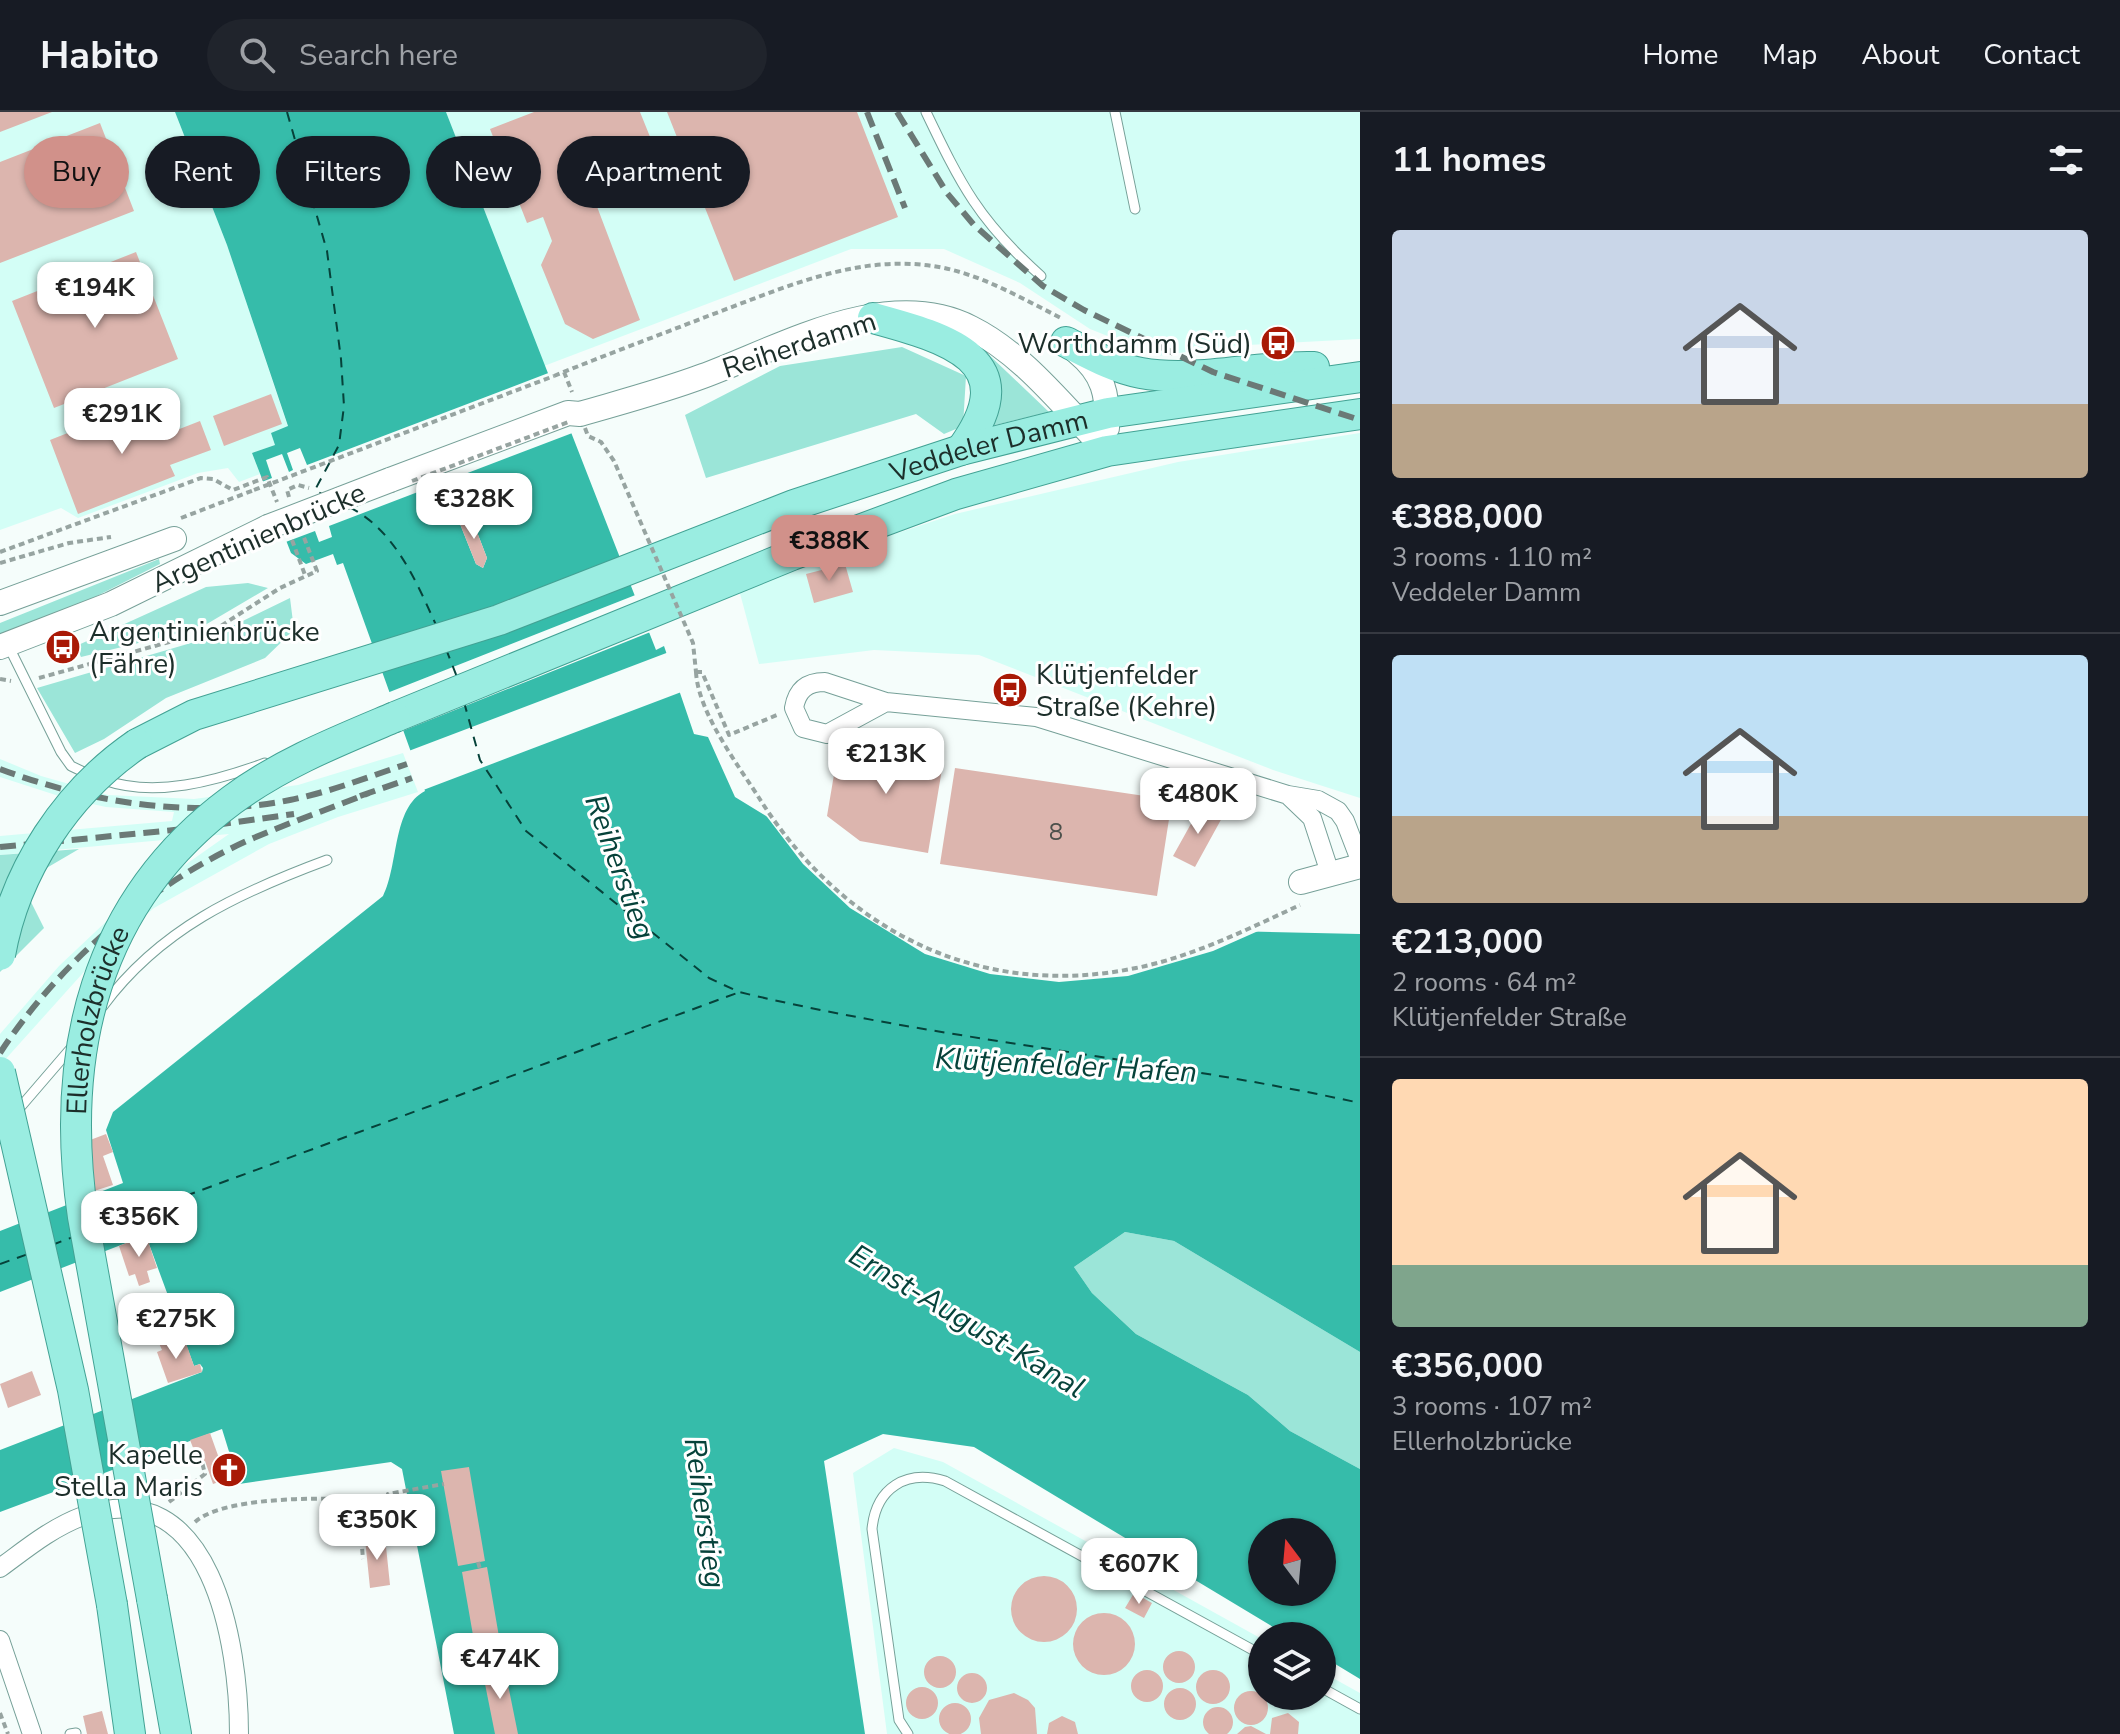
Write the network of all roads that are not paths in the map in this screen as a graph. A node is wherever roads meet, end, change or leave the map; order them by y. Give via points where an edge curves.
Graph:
1 (926, 112) edge
2 (1115, 112) edge
3 (1135, 209) dead end
4 (1041, 276) dead end
5 (873, 318) junction
6 (1066, 342) joint
7 (1360, 375) edge
8 (610, 405) joint
9 (1108, 413) junction
10 (1360, 414) edge
11 (1077, 420) junction
12 (961, 450) junction
13 (1107, 451) junction
14 (174, 539) joint
15 (185, 567) junction
16 (0, 603) edge
17 (652, 614) joint
18 (4, 646) edge
19 (886, 702) junction
20 (336, 737) dead end
21 (1288, 795) junction
22 (327, 860) dead end
23 (1360, 863) edge
24 (1330, 873) junction
25 (1304, 892) road end
26 (0, 955) edge
27 (0, 1072) edge
28 (0, 1124) edge
29 (0, 1568) edge
30 (0, 1640) edge
31 (1248, 1647) edge
32 (1336, 1696) edge
33 (1360, 1709) edge
34 (32, 1734) edge
35 (130, 1734) edge
36 (176, 1734) edge
37 (239, 1734) edge
38 (908, 1734) edge

1 - 4 lane via 977,211
2 - 3 lane
5 - 8 street, Reiherdamm
5 - 11 street, Reiherdamm via 915,314 972,328 1030,372
5 - 12 main road via 949,343 981,372 986,408
6 - 7 main road via 1116,366 1155,375 1274,366
6 - 9 street via 1102,380
7 - 9 main road, Veddeler Damm
8 - 15 street, Argentinienbrücke, bridge via 568,413 268,527
9 - 11 main road, Veddeler Damm
9 - 13 street
10 - 13 main road, Veddeler Damm
11 - 12 main road, Veddeler Damm
11 - 13 street, Reiherdamm
12 - 26 main road, Veddeler Damm, bridge via 794,505 499,620 194,715 137,744 99,772 48,835 15,898
13 - 17 main road, Veddeler Damm via 956,494
14 - 15 lane
14 - 16 street, Argentinienbrücke
15 - 18 street, Argentinienbrücke via 111,604
17 - 36 main road, Ellerholzbrücke, bridge via 331,743 265,778 170,856 112,943 93,990 80,1046 74,1133 83,1217
18 - 20 lane via 71,766 130,787 175,786 233,775
19 - 19 street via 816,682 800,691 794,708 803,728 827,734
19 - 21 street via 1036,717
21 - 23 street via 1318,800 1338,811
21 - 24 street via 1312,818
22 - 28 lane via 216,906 165,940 116,988 32,1096
23 - 24 street
24 - 25 street
27 - 35 main road, bridge via 73,1390
29 - 37 street via 53,1530 86,1515 134,1510 163,1519 185,1537 212,1581 228,1626
30 - 34 street
31 - 38 lane via 945,1481 910,1477 881,1496 872,1529 899,1720
32 - 33 lane

